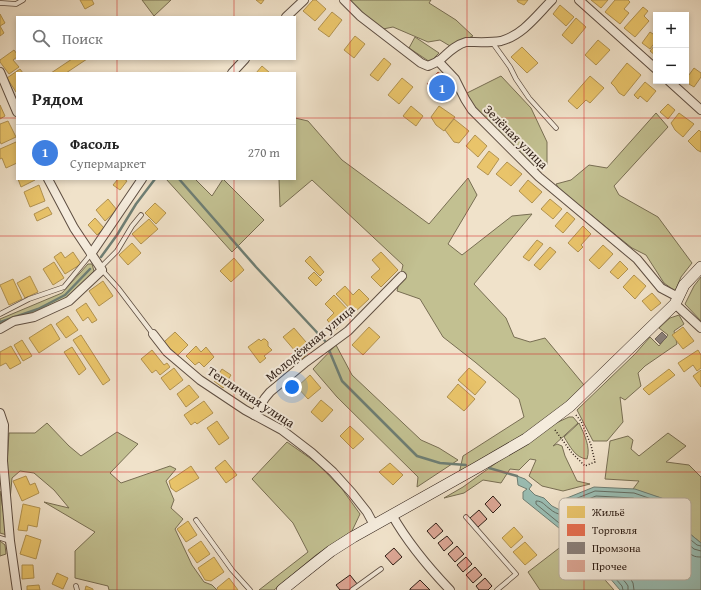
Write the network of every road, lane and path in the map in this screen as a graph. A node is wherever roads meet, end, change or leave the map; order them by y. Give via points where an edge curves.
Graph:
1 (22, 0) edge
2 (304, 0) edge
3 (344, 0) edge
4 (552, 0) edge
5 (579, 0) edge
6 (0, 3) edge
7 (287, 16) edge
8 (492, 42) junction
9 (244, 60) edge
10 (438, 61) junction
11 (653, 66) edge
12 (0, 72) edge
13 (233, 72) edge
14 (672, 84) edge
15 (16, 110) edge
16 (701, 110) edge
17 (556, 128) dead end
18 (49, 180) edge
19 (141, 180) edge
20 (141, 215) dead end
21 (91, 254) junction
22 (701, 267) edge
23 (101, 269) junction
24 (402, 276) dead end
25 (677, 300) junction
26 (0, 314) edge
27 (701, 328) edge
28 (0, 329) edge
29 (153, 334) joint
30 (570, 406) junction
31 (0, 413) edge
32 (254, 415) junction
33 (549, 422) junction
34 (392, 515) junction
35 (466, 517) dead end
36 (196, 520) dead end
37 (374, 525) junction
38 (0, 538) edge
39 (10, 541) junction
40 (381, 569) dead end
41 (287, 589) edge
42 (17, 590) edge
43 (250, 590) edge
44 (352, 590) edge
45 (450, 590) edge
46 (497, 590) edge

1 - 6 lane via 16,4
2 - 7 street
3 - 10 street via 360,16 421,63 428,66
4 - 8 street via 512,37
5 - 11 street
8 - 10 street via 462,43
8 - 17 lane via 529,98
9 - 13 street
10 - 25 street, Зелёная улица via 455,79 472,110 539,177 637,259 661,288
12 - 15 street
14 - 16 street
18 - 21 street
19 - 21 street
20 - 23 lane via 118,251
21 - 23 street
21 - 26 lane via 64,287 29,299
22 - 25 street via 684,285
23 - 28 street via 69,301 34,317 14,321
23 - 29 lane, Тепличная улица
24 - 32 street, Молодёжная улица via 348,331 270,392
25 - 27 street, Зелёная улица
25 - 30 street
29 - 32 street, Тепличная улица via 167,352 200,380
30 - 33 street
30 - 33 path via 581,421 595,462 585,466
31 - 39 street via 4,425 3,461
32 - 37 street, Тепличная улица via 282,430 333,472 367,512
33 - 34 street via 483,465
34 - 37 street
34 - 45 street via 409,543
35 - 46 lane via 516,574
36 - 43 lane via 232,570
37 - 41 street via 331,551
38 - 39 lane
39 - 42 street
40 - 44 lane

